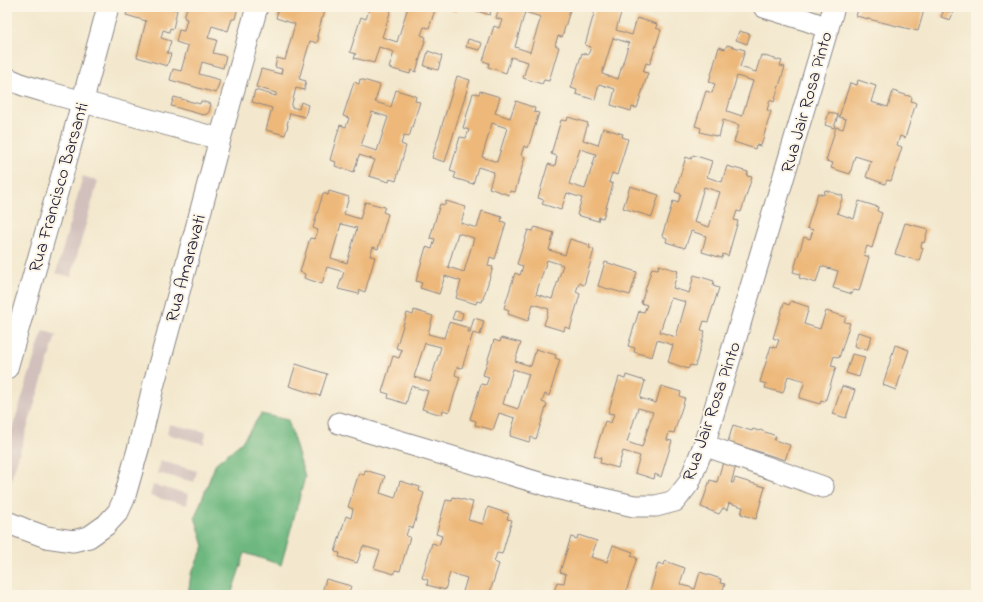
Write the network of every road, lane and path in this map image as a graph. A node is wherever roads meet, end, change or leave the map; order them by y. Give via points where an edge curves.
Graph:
1 (108, 7) edge
2 (257, 7) edge
3 (764, 7) edge
4 (834, 7) edge
5 (828, 28) junction
6 (7, 78) edge
7 (82, 102) junction
8 (220, 140) junction
9 (7, 368) edge
10 (339, 423) dead end
11 (704, 445) junction
12 (823, 487) dead end
13 (7, 522) edge

1 - 7 street, Rua Francisco Barsanti
2 - 8 street, Rua Amaravati
3 - 5 street
4 - 5 street, Rua Jair Rosa Pinto
5 - 11 street, Rua Jair Rosa Pinto
6 - 7 street
7 - 8 street
7 - 9 street, Rua Francisco Barsanti
8 - 13 street, Rua Amaravati via 139,446 118,512 106,525 89,537 73,541 46,537
10 - 11 street, Rua Jair Rosa Pinto via 556,488 634,506 656,506 675,501 689,483
11 - 12 street

